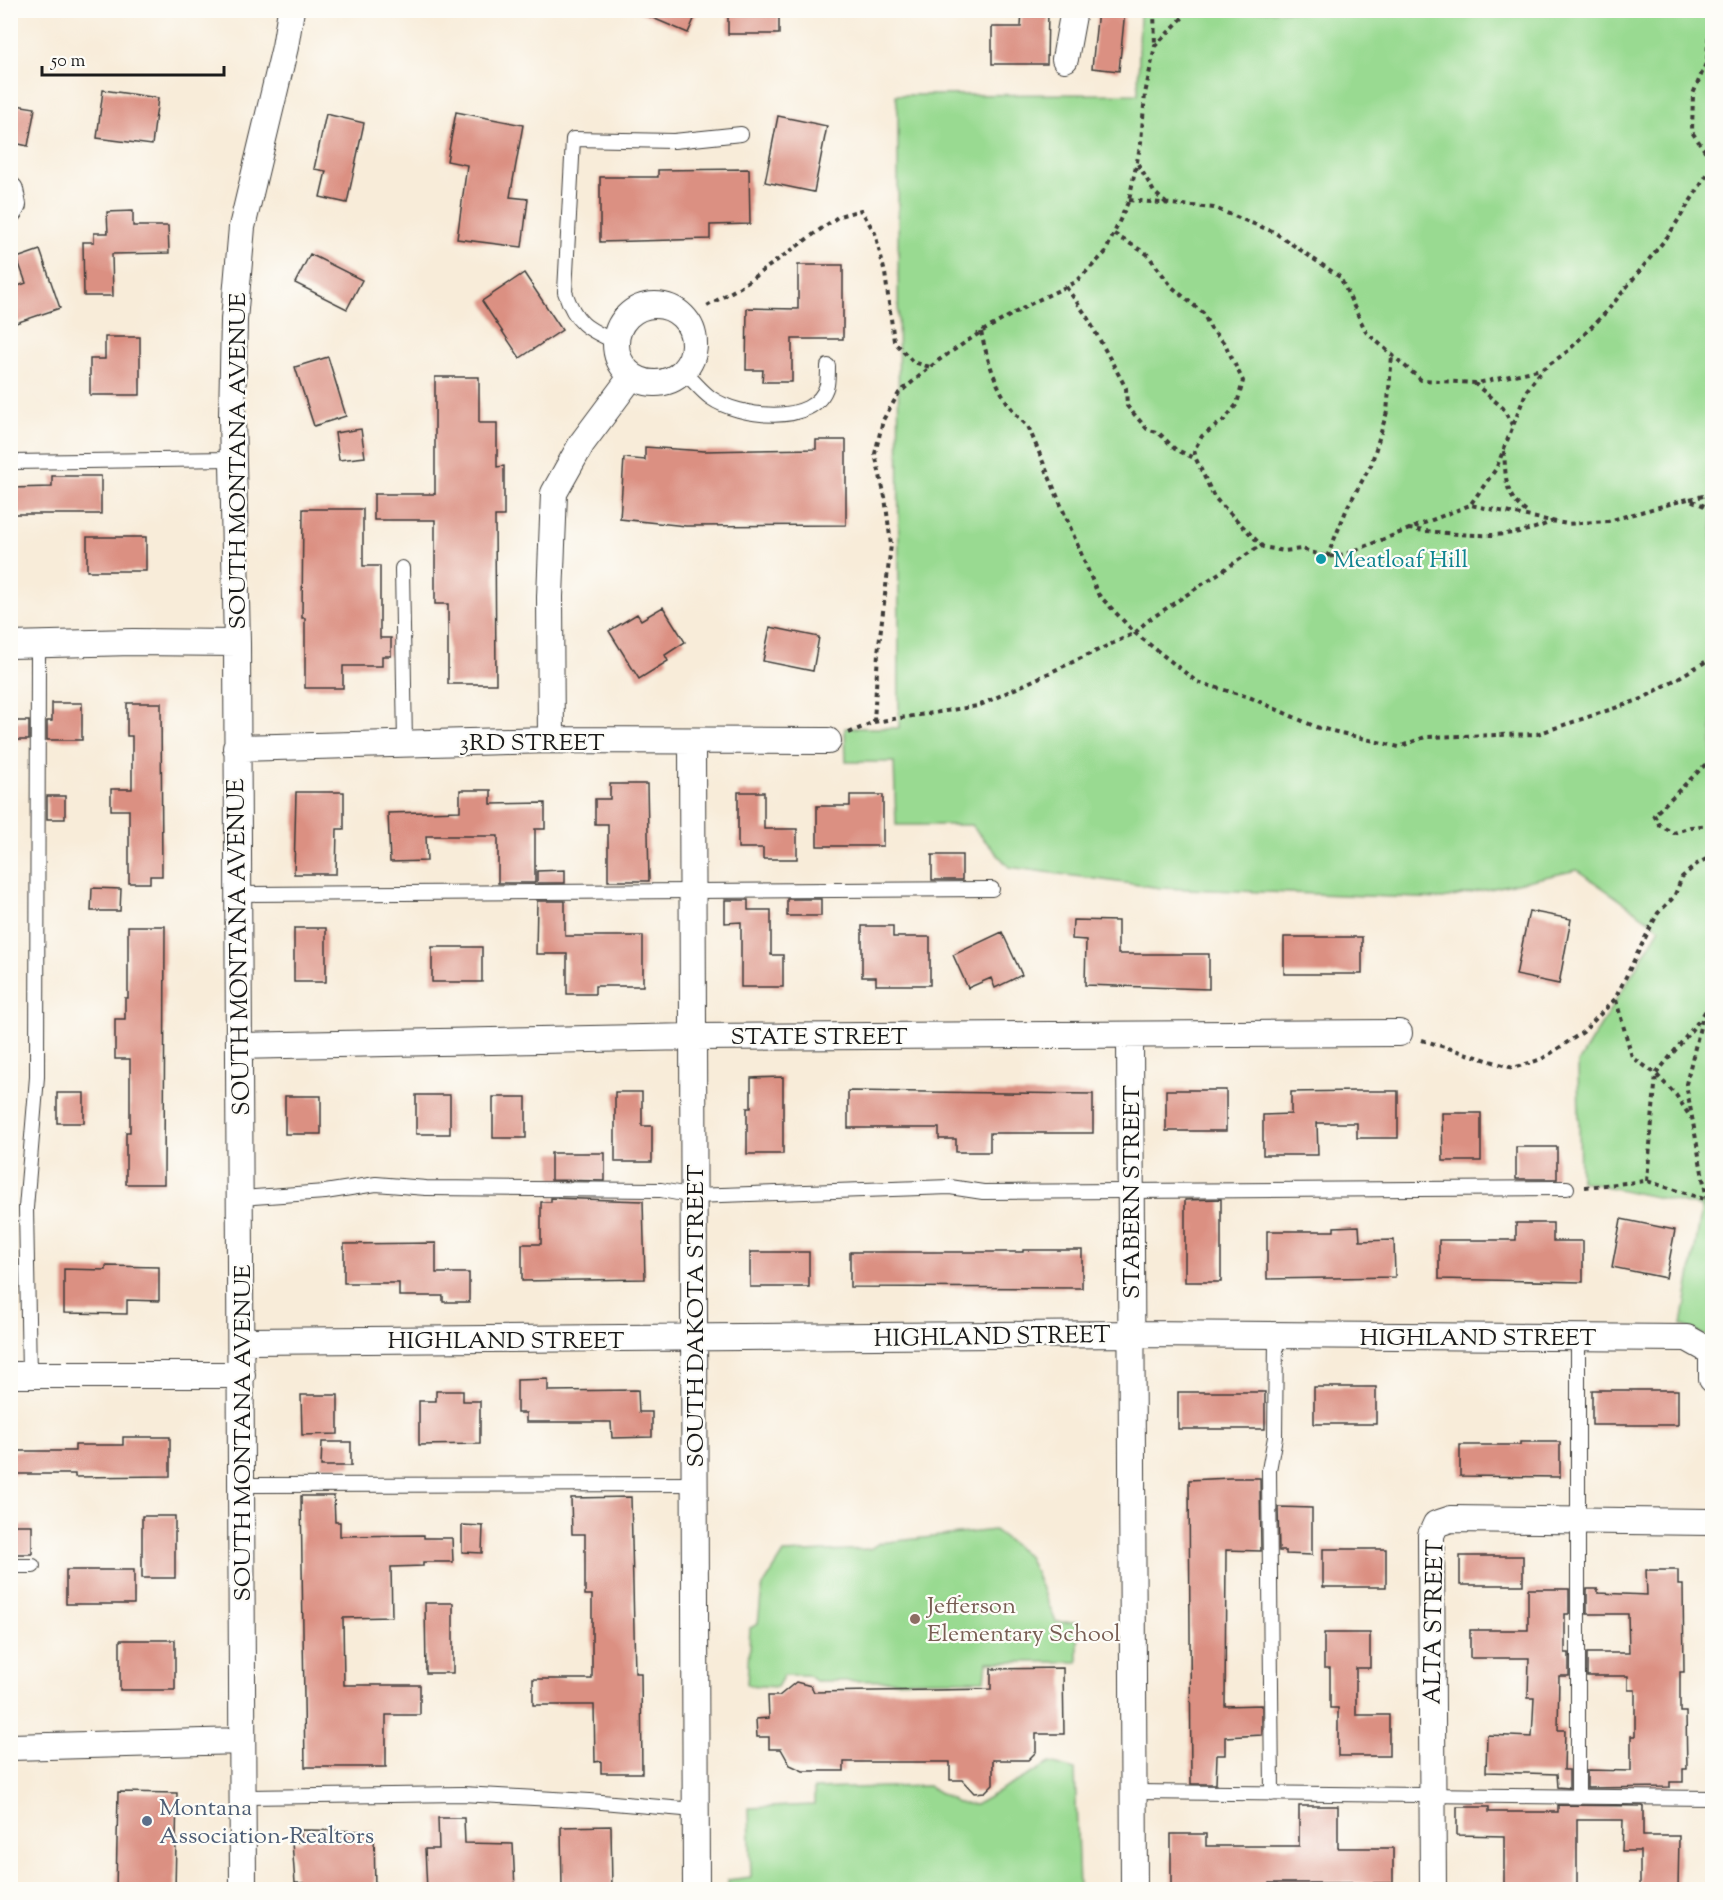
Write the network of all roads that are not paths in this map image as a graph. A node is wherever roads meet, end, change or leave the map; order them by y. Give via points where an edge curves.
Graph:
1 (291, 10) edge
2 (1074, 10) edge
3 (1065, 59) dead end
4 (741, 134) dead end
5 (10, 190) edge
6 (10, 210) edge
7 (616, 342) junction
8 (828, 366) dead end
9 (684, 372) junction
10 (632, 376) junction
11 (232, 459) junction
12 (10, 462) edge
13 (402, 568) dead end
14 (237, 643) junction
15 (10, 645) edge
16 (39, 645) junction
17 (551, 740) junction
18 (828, 741) road end
19 (692, 742) junction
20 (405, 744) junction
21 (236, 748) junction
22 (992, 889) dead end
23 (692, 891) junction
24 (238, 894) junction
25 (1399, 1033) road end
26 (1130, 1035) junction
27 (693, 1037) junction
28 (240, 1046) junction
29 (1567, 1188) road end
30 (1131, 1190) junction
31 (694, 1196) junction
32 (241, 1198) junction
33 (1131, 1334) junction
34 (1276, 1335) junction
35 (1578, 1337) junction
36 (695, 1338) junction
37 (242, 1341) junction
38 (20, 1375) edge
39 (242, 1375) junction
40 (1713, 1379) edge
41 (696, 1484) junction
42 (242, 1485) junction
43 (1578, 1520) junction
44 (1713, 1522) edge
45 (10, 1566) edge
46 (33, 1566) dead end
47 (242, 1741) junction
48 (10, 1747) edge
49 (1134, 1792) junction
50 (1272, 1794) junction
51 (242, 1797) junction
52 (1432, 1797) junction
53 (1578, 1797) junction
54 (1713, 1798) edge
55 (695, 1810) junction
56 (243, 1890) edge
57 (696, 1890) edge
58 (1134, 1890) edge
59 (1433, 1890) edge

1 - 11 street, SOUTH MONTANA AVENUE via 243,226 234,321
2 - 3 street
4 - 7 lane via 674,141 573,139 565,292 571,312 586,328
5 - 6 street
7 - 9 street via 619,328 636,310 648,305 672,308 686,320 694,337 695,350
7 - 10 street via 620,362
8 - 9 lane via 826,387 814,402 797,413 771,416 734,410 711,398
9 - 10 street via 660,383
10 - 17 street via 582,443 554,493
11 - 12 lane
11 - 14 street, SOUTH MONTANA AVENUE
13 - 20 lane
14 - 16 street
14 - 21 street, SOUTH MONTANA AVENUE
15 - 16 street
16 - 38 lane via 37,1077 26,1209
17 - 19 street, 3RD STREET
17 - 20 street, 3RD STREET
18 - 19 street, 3RD STREET
19 - 23 street, SOUTH DAKOTA STREET
20 - 21 street, 3RD STREET
21 - 24 street, SOUTH MONTANA AVENUE
22 - 23 lane
23 - 24 lane
23 - 27 street, SOUTH DAKOTA STREET
24 - 28 street, SOUTH MONTANA AVENUE
25 - 26 street, STATE STREET
26 - 27 street, STATE STREET
26 - 30 street, STABERN STREET
27 - 28 street, STATE STREET
27 - 31 street, SOUTH DAKOTA STREET
28 - 32 street, SOUTH MONTANA AVENUE
29 - 30 lane
30 - 31 lane via 983,1192 950,1187
30 - 33 street, STABERN STREET
31 - 32 lane via 661,1190 376,1184
31 - 36 street, SOUTH DAKOTA STREET
32 - 37 street, SOUTH MONTANA AVENUE
33 - 34 street, HIGHLAND STREET
33 - 36 street, HIGHLAND STREET
33 - 49 street, STABERN STREET
34 - 35 street, HIGHLAND STREET
34 - 50 lane via 1275,1437 1269,1470
35 - 40 street, HIGHLAND STREET via 1687,1338 1712,1352
35 - 43 lane
36 - 37 street, HIGHLAND STREET
36 - 41 street, SOUTH DAKOTA STREET
37 - 39 street, SOUTH MONTANA AVENUE
38 - 39 street
39 - 42 street, SOUTH MONTANA AVENUE
41 - 42 lane
41 - 55 street, SOUTH DAKOTA STREET
42 - 47 street, SOUTH MONTANA AVENUE
43 - 44 street, ALTA STREET
43 - 52 street, ALTA STREET via 1451,1519 1436,1524 1431,1534
43 - 53 lane
45 - 46 lane
47 - 48 street
47 - 51 street, SOUTH MONTANA AVENUE
49 - 50 lane
49 - 58 street, STABERN STREET
50 - 52 lane
51 - 55 lane via 462,1794
51 - 56 street, SOUTH MONTANA AVENUE
52 - 53 lane
52 - 59 street, ALTA STREET
53 - 54 lane
55 - 57 street, SOUTH DAKOTA STREET

